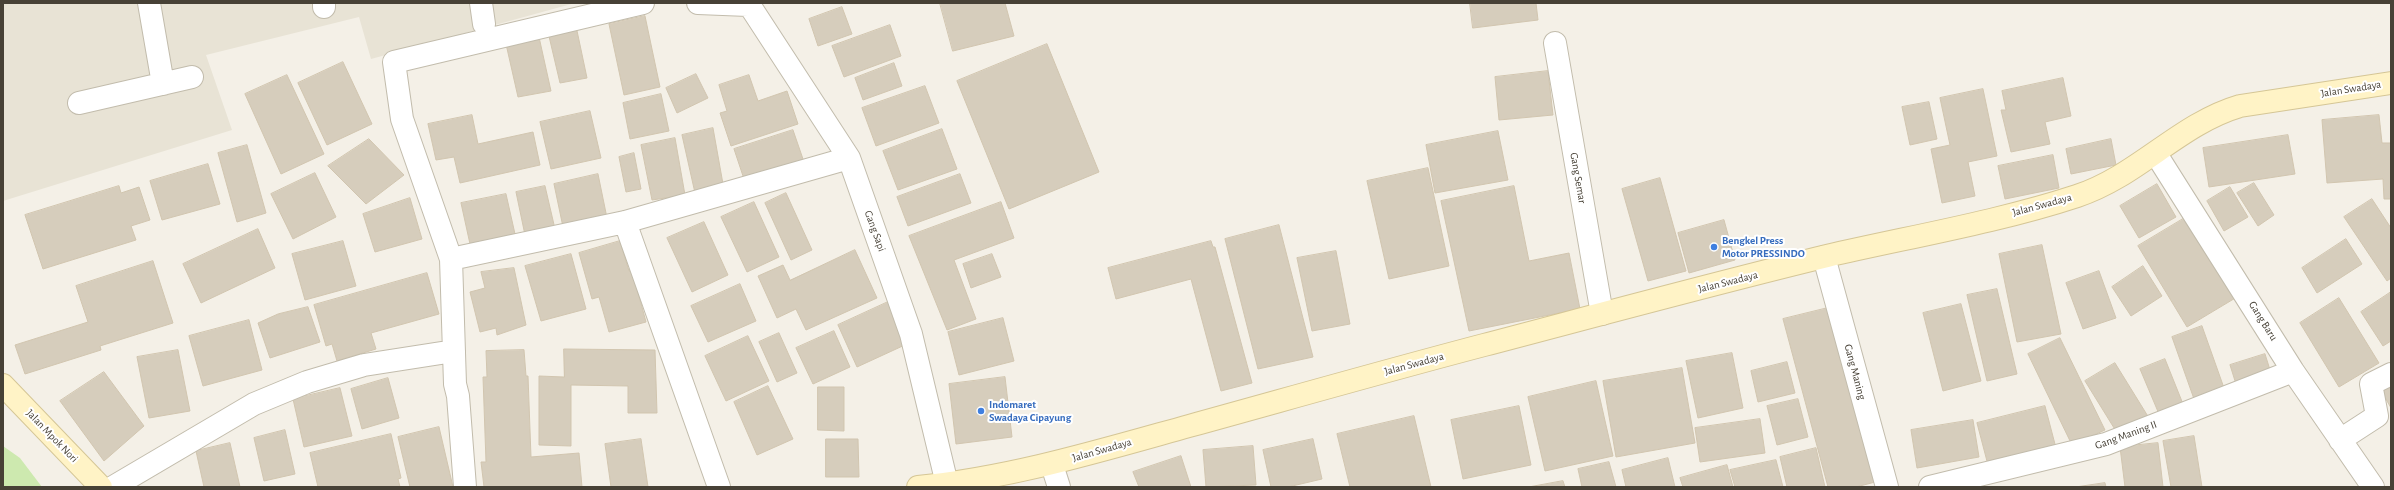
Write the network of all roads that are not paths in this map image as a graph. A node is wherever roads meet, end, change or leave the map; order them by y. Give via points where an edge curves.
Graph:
1 (149, 3) edge
2 (480, 3) edge
3 (643, 3) edge
4 (698, 3) edge
5 (748, 4) edge
6 (484, 24) dead end
7 (1555, 43) dead end
8 (192, 77) dead end
9 (2391, 83) edge
10 (163, 84) junction
11 (79, 103) dead end
12 (2156, 154) junction
13 (849, 158) junction
14 (625, 222) junction
15 (1824, 257) junction
16 (451, 259) junction
17 (1602, 314) junction
18 (454, 351) junction
19 (2293, 371) junction
20 (2391, 374) edge
21 (3, 385) edge
22 (2340, 440) junction
23 (1052, 465) junction
24 (946, 484) junction
25 (101, 487) edge
26 (113, 487) edge
27 (465, 487) edge
28 (719, 487) edge
29 (918, 487) edge
30 (1059, 487) edge
31 (1887, 487) edge
32 (1930, 487) edge
33 (2373, 487) edge

1 - 10 street
2 - 6 street
3 - 16 street via 394,62 402,119
4 - 5 street
5 - 13 street, Gang Sapi
7 - 17 street, Gang Semar
8 - 10 street
9 - 12 main road, Jalan Swadaya via 2216,113 2196,124
10 - 11 street
12 - 15 main road, Jalan Swadaya via 2125,174 2081,195 2044,206
12 - 19 street, Gang Baru
13 - 14 street
13 - 24 street, Gang Sapi via 911,334
14 - 16 street
14 - 28 street
15 - 17 main road, Jalan Swadaya
15 - 31 street, Gang Maning
16 - 18 street
17 - 23 main road, Jalan Swadaya via 1382,372
18 - 26 street via 364,365 307,382 254,404
18 - 27 street
19 - 22 street, Gang Baru
19 - 32 street, Gang Maning II via 2106,444
20 - 22 street via 2371,384 2377,416
21 - 25 main road, Jalan Mpok Nori
22 - 33 street, Gang Baru
23 - 24 main road, Jalan Swadaya
23 - 30 street
24 - 29 main road, Jalan Swadaya

